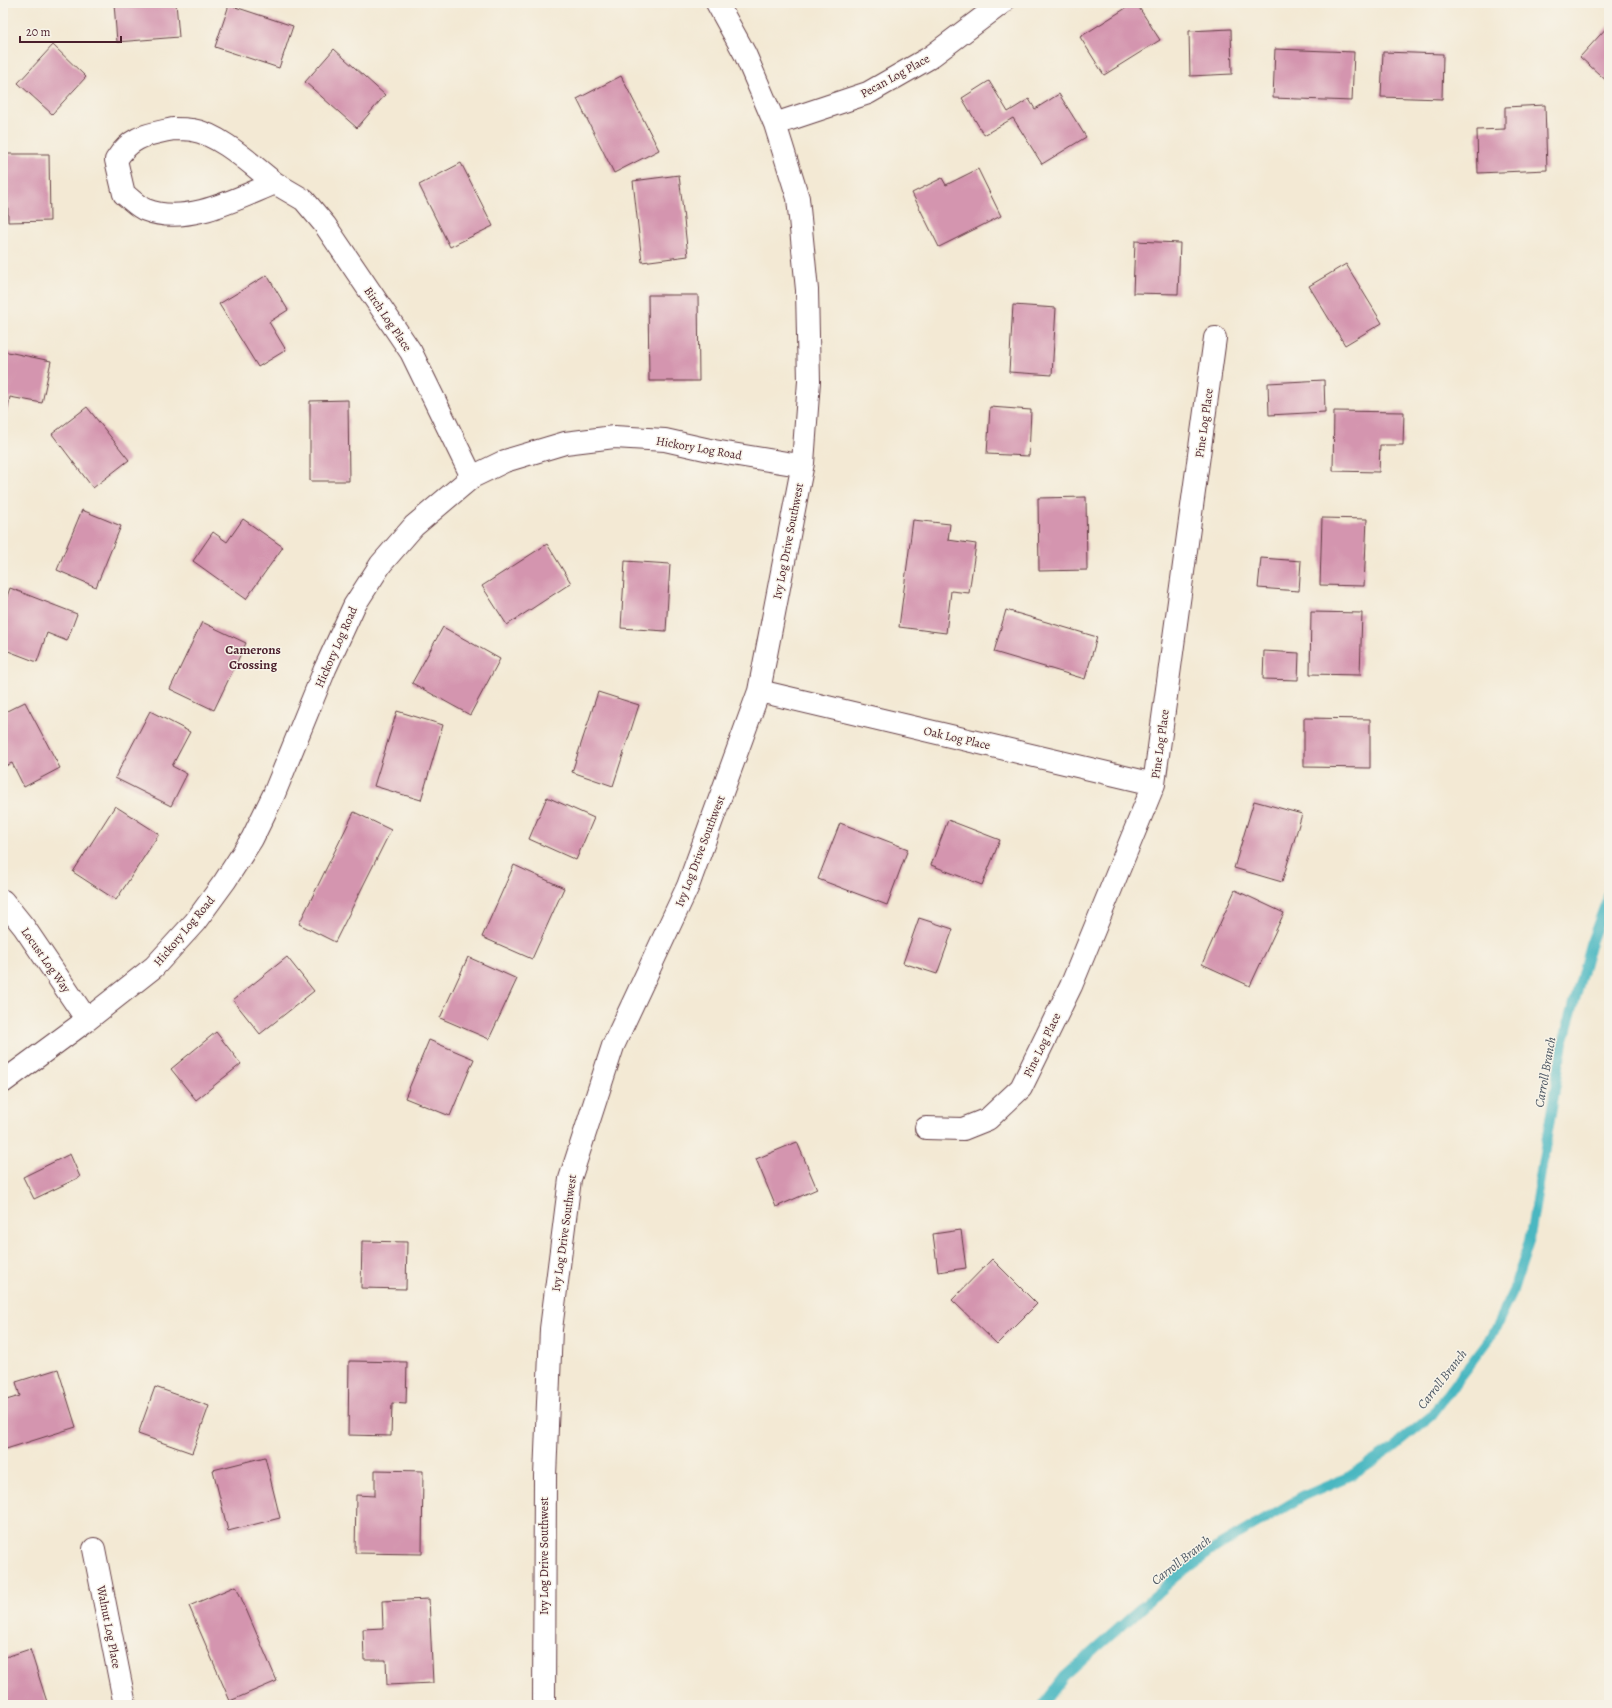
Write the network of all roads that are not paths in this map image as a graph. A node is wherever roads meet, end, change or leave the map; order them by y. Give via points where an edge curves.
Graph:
1 (717, 3) edge
2 (1002, 3) edge
3 (775, 124) junction
4 (275, 183) junction
5 (1215, 338) dead end
6 (803, 463) junction
7 (472, 477) junction
8 (759, 691) junction
9 (1154, 784) junction
10 (3, 901) edge
11 (87, 1020) junction
12 (3, 1082) edge
13 (926, 1128) dead end
14 (94, 1549) dead end
15 (125, 1705) edge
16 (544, 1705) edge

1 - 3 street, Ivy Log Drive Southwest via 745,54
2 - 3 street, Pecan Log Place via 929,58 868,93
3 - 6 street, Ivy Log Drive Southwest via 798,198 807,290 809,381
4 - 4 street, Birch Log Place via 230,148 208,134 192,130 173,129 142,136 124,148 116,160 124,194 145,210 170,216 210,209
4 - 7 street, Birch Log Place via 304,200 325,225 411,352
5 - 9 street, Pine Log Place
6 - 7 street, Hickory Log Road via 793,464 665,440 614,437 565,443 505,461
6 - 8 street, Ivy Log Drive Southwest
7 - 11 street, Hickory Log Road via 414,526 381,564 354,606 325,669 274,794 252,839 225,881 195,922 154,967
8 - 9 street, Oak Log Place
8 - 16 street, Ivy Log Drive Southwest via 688,886 613,1046 570,1179 551,1329 545,1476
9 - 13 street, Pine Log Place via 1071,986 1021,1088 988,1119 963,1129
10 - 11 street, Locust Log Way via 24,927
11 - 12 street, Hickory Log Road
14 - 15 street, Walnut Log Place

